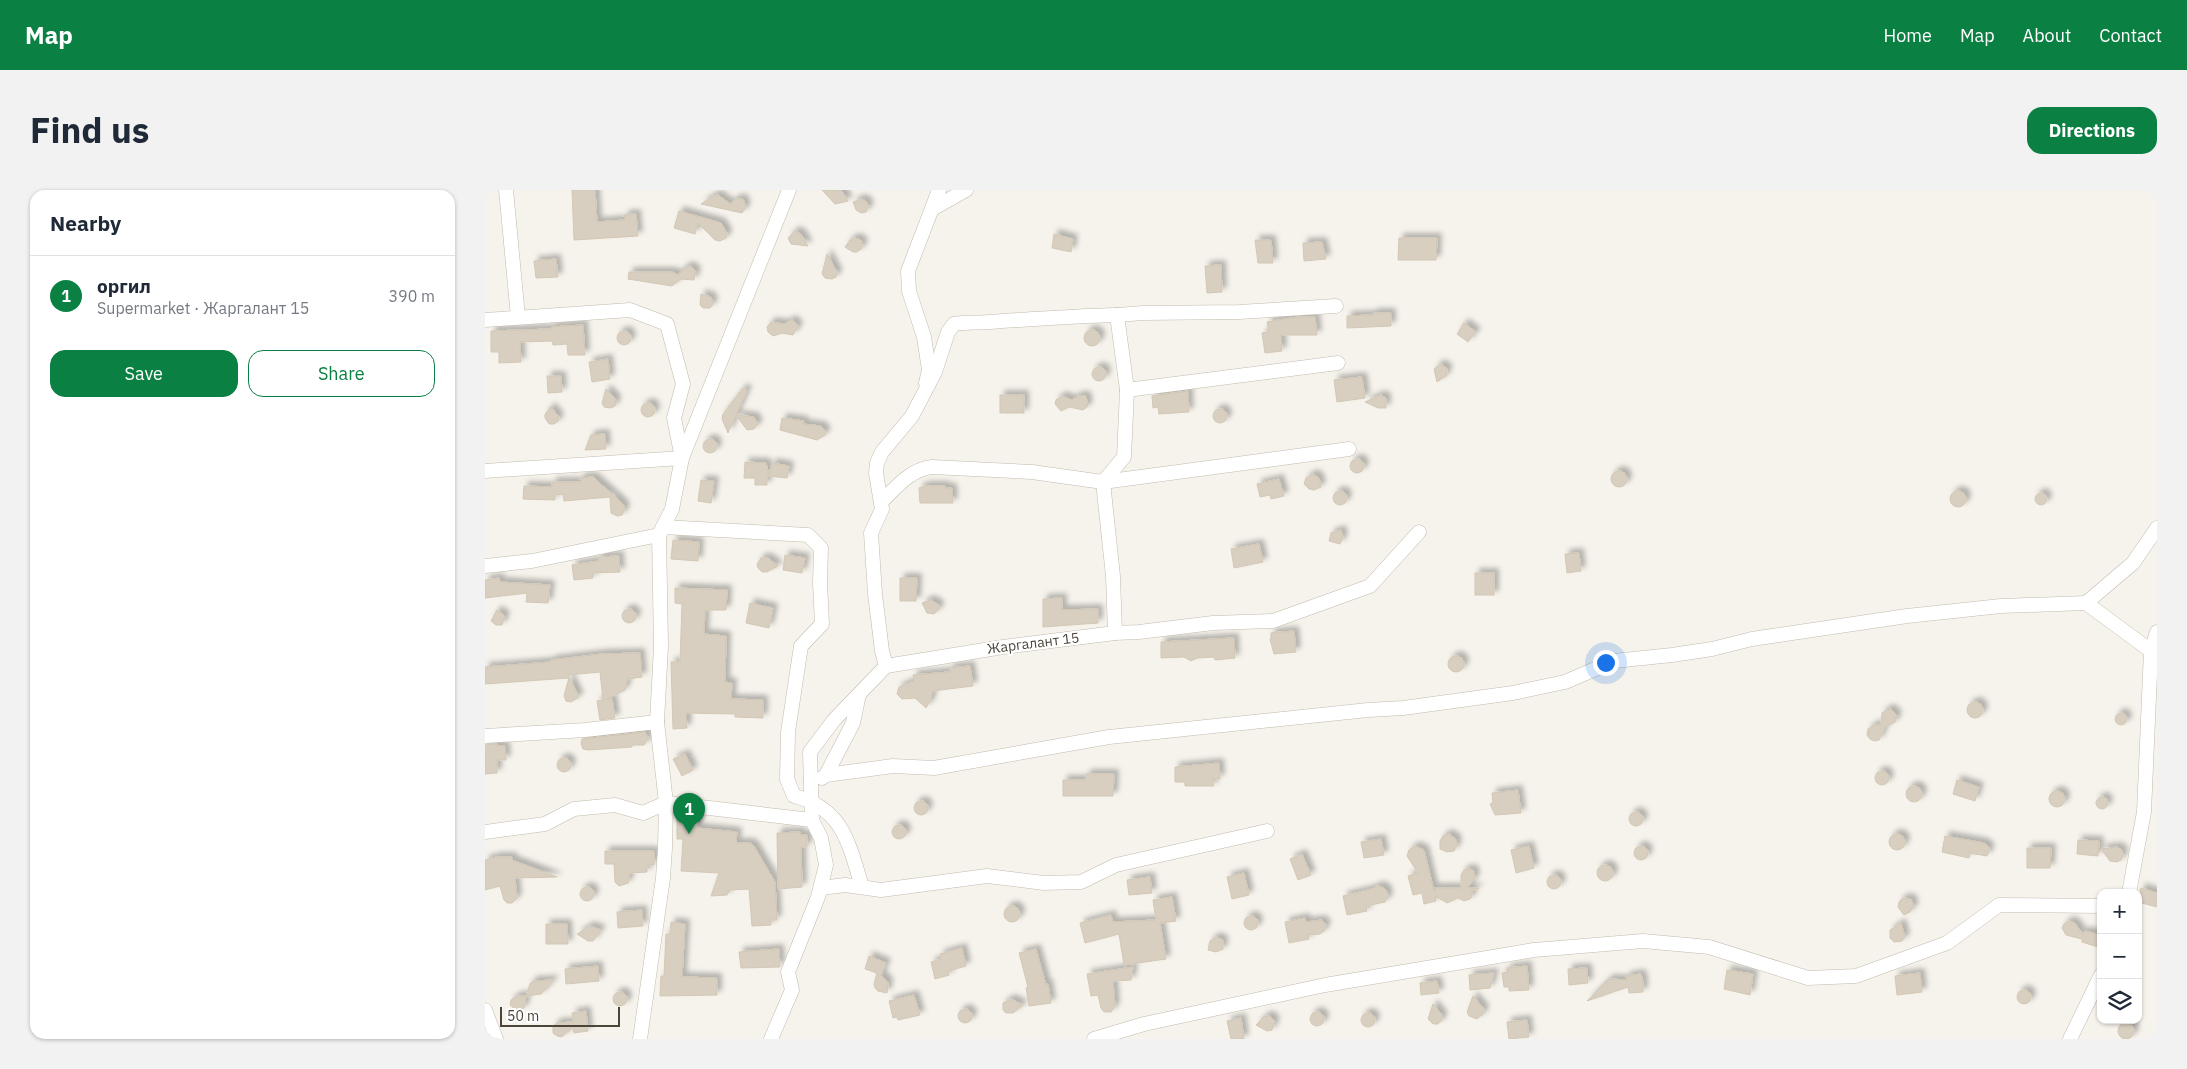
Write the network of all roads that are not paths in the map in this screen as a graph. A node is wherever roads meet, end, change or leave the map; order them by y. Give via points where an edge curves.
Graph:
1 (506, 190) edge
2 (789, 190) edge
3 (939, 190) edge
4 (965, 190) edge
5 (934, 208) junction
6 (1336, 306) dead end
7 (1117, 316) junction
8 (518, 317) junction
9 (485, 320) edge
10 (1339, 363) dead end
11 (925, 389) junction
12 (1127, 390) junction
13 (1349, 449) dead end
14 (682, 458) junction
15 (485, 471) edge
16 (1103, 482) junction
17 (881, 502) junction
18 (2157, 528) edge
19 (661, 531) junction
20 (1419, 532) dead end
21 (485, 566) edge
22 (2086, 604) junction
23 (2157, 632) edge
24 (1115, 633) junction
25 (2154, 651) edge
26 (886, 666) junction
27 (859, 694) junction
28 (657, 722) junction
29 (485, 736) edge
30 (2152, 768) edge
31 (826, 775) junction
32 (811, 786) junction
33 (811, 800) junction
34 (666, 803) junction
35 (812, 820) junction
36 (1267, 831) dead end
37 (485, 832) edge
38 (821, 888) junction
39 (862, 888) junction
40 (2130, 889) edge
41 (2097, 906) edge
42 (2099, 979) edge
43 (485, 1010) edge
44 (496, 1039) edge
45 (640, 1039) edge
46 (771, 1039) edge
47 (1094, 1039) edge
48 (2070, 1039) edge

1 - 8 street
2 - 14 street
3 - 5 street
4 - 5 street
5 - 11 street via 908,271 909,291 924,337 929,370
6 - 7 street
7 - 11 street via 1053,316 954,324
7 - 12 street
8 - 9 street
8 - 14 street via 630,310 667,324 683,384 674,418
10 - 12 street
11 - 17 street via 912,416 879,457 877,473
12 - 16 street via 1124,457
13 - 16 street
14 - 15 street
14 - 19 street via 672,509
16 - 17 street via 1031,472 932,467 911,474
16 - 24 street via 1113,576
17 - 26 street via 882,509 871,533 875,594
18 - 22 street via 2133,563
19 - 21 street via 532,561
19 - 28 street
19 - 33 street via 808,534 821,548 823,624 801,646 788,732 787,779 794,796
20 - 24 street, Жаргалант 15 via 1370,586 1273,621
22 - 25 street
22 - 31 street via 2001,606 1907,616 1752,639 1712,649 1614,661 1565,682 1513,693 1403,708 1109,736 935,768 893,766
23 - 25 street
24 - 26 street, Жаргалант 15
25 - 30 street
26 - 27 street
27 - 31 street via 853,723
27 - 32 street via 810,752
28 - 29 street
28 - 34 street
30 - 40 street
31 - 32 street
32 - 33 street
33 - 35 street
33 - 39 street via 829,812 849,843
34 - 35 street
34 - 37 street via 643,813 615,805 574,809 545,824
34 - 45 street via 663,878
35 - 38 street via 821,838 826,865
36 - 39 street via 1116,865 1081,882 1044,883 987,876 881,890
38 - 39 street via 845,885
38 - 46 street via 788,972 792,990
41 - 47 street via 1999,905 1947,943 1856,976 1809,978 1709,947 1633,942 1534,950 1325,985 1144,1024
42 - 48 street
43 - 44 street

